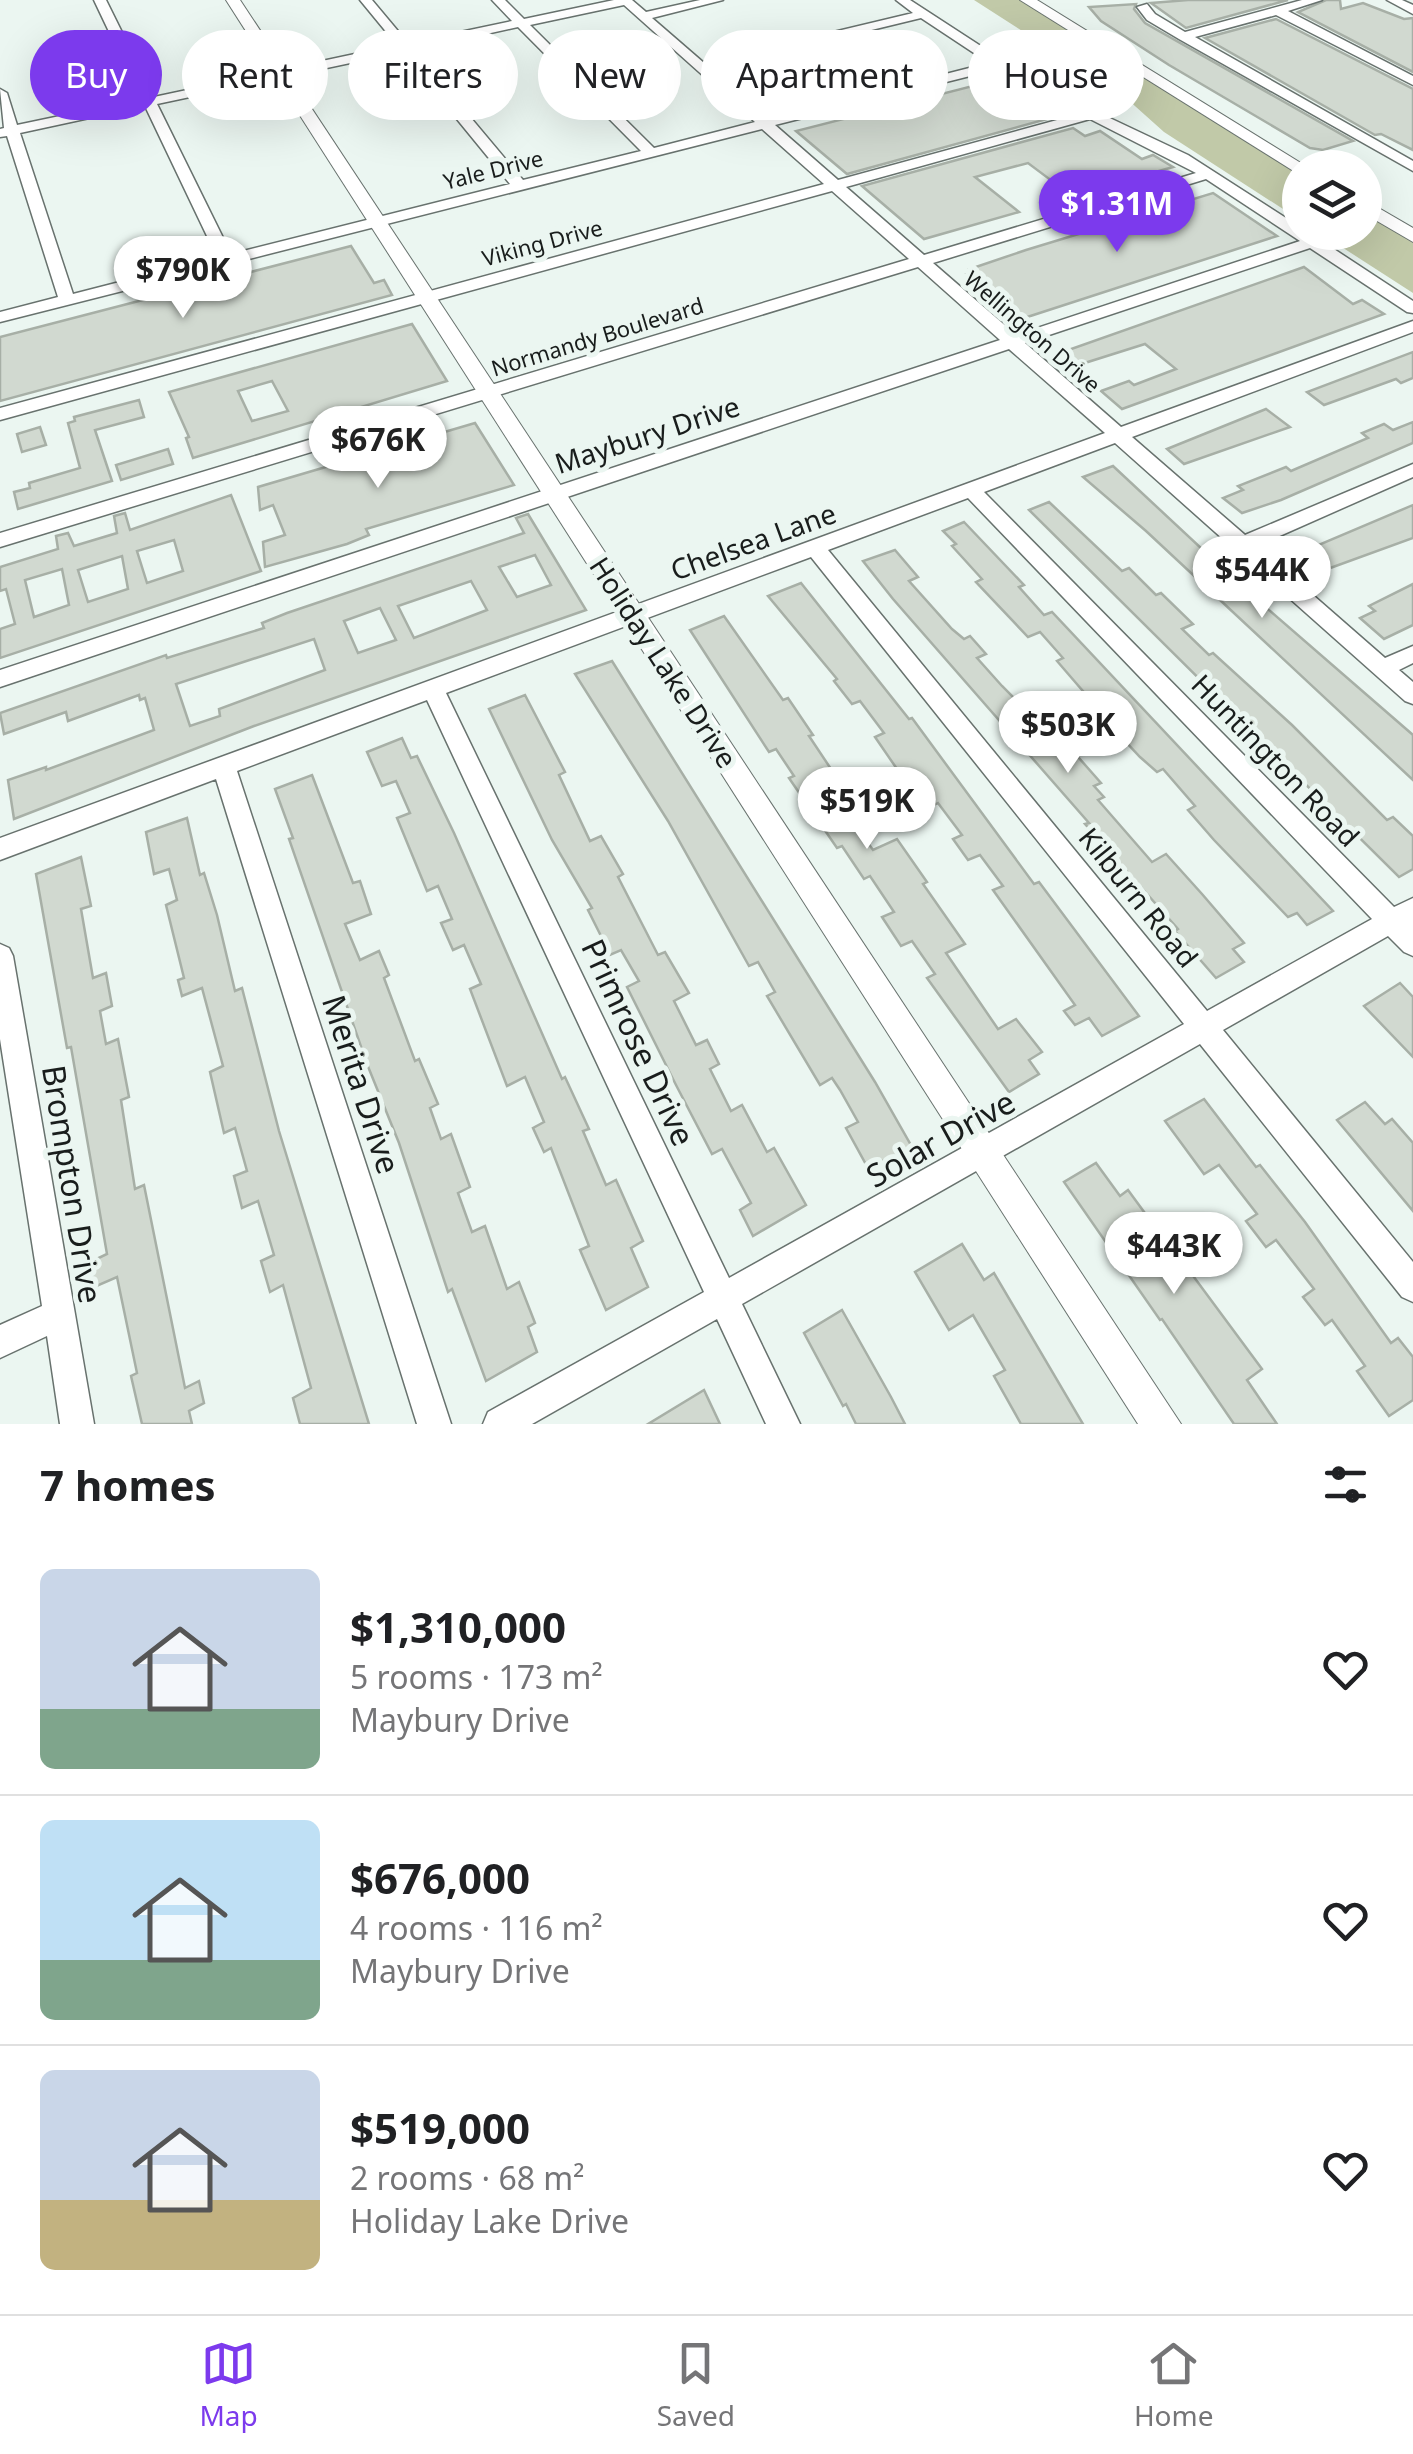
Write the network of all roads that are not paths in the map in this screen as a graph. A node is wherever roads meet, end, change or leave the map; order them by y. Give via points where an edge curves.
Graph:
1 (100, 0) edge
2 (233, 0) edge
3 (366, 0) edge
4 (498, 0) edge
5 (626, 0) edge
6 (718, 0) edge
7 (902, 0) edge
8 (1026, 0) edge
9 (1316, 0) edge
10 (1393, 0) edge
11 (1143, 8) dead end
12 (1276, 10) junction
13 (1413, 10) edge
14 (923, 14) junction
15 (643, 16) junction
16 (521, 23) junction
17 (114, 30) edge
18 (252, 30) edge
19 (390, 30) edge
20 (488, 30) edge
21 (1184, 36) junction
22 (968, 45) edge
23 (700, 68) junction
24 (968, 72) edge
25 (1413, 82) edge
26 (0, 93) edge
27 (60, 120) edge
28 (158, 120) edge
29 (311, 120) edge
30 (464, 120) edge
31 (1073, 120) edge
32 (1106, 120) edge
33 (762, 124) junction
34 (6, 131) edge
35 (650, 152) junction
36 (1282, 156) edge
37 (1413, 167) edge
38 (1208, 174) junction
39 (519, 185) junction
40 (834, 186) junction
41 (1382, 217) edge
42 (377, 221) junction
43 (1282, 222) edge
44 (1413, 236) edge
45 (1288, 250) edge
46 (1324, 250) edge
47 (226, 260) junction
48 (920, 262) junction
49 (427, 297) junction
50 (66, 300) junction
51 (1413, 308) edge
52 (0, 317) edge
53 (1413, 326) edge
54 (1012, 342) junction
55 (489, 392) junction
56 (0, 414) edge
57 (1118, 435) junction
58 (1413, 470) edge
59 (971, 490) junction
60 (555, 494) junction
61 (0, 540) edge
62 (1242, 544) junction
63 (815, 548) junction
64 (634, 615) junction
65 (1413, 654) edge
66 (1383, 668) junction
67 (0, 679) edge
68 (433, 689) junction
69 (1413, 695) edge
70 (224, 766) junction
71 (0, 850) edge
72 (1402, 916) edge
73 (1413, 944) edge
74 (0, 956) edge
75 (1207, 1027) junction
76 (8, 1063) edge
77 (984, 1154) junction
78 (1413, 1286) edge
79 (722, 1298) junction
80 (59, 1314) junction
81 (0, 1342) edge
82 (77, 1424) edge
83 (434, 1424) edge
84 (500, 1424) edge
85 (783, 1424) edge
86 (1161, 1424) edge

1 - 17 street
2 - 18 street, Holiday Lake Drive
3 - 19 street
4 - 16 street
5 - 15 street, Wellington Drive
5 - 16 street
6 - 15 street
7 - 14 street
8 - 36 street
9 - 12 street
10 - 13 street
11 - 21 street
12 - 21 street
12 - 25 street
14 - 22 street
14 - 23 street
15 - 23 street, Wellington Drive
16 - 20 street
16 - 35 street
21 - 37 street
23 - 33 street, Wellington Drive
24 - 33 street, Yale Drive
26 - 34 street
27 - 34 street
28 - 47 street
29 - 42 street, Holiday Lake Drive
30 - 39 street
31 - 40 street, Viking Drive
32 - 38 street
33 - 35 street, Yale Drive
33 - 40 street, Wellington Drive
34 - 50 street
35 - 39 street, Yale Drive
38 - 43 street
38 - 48 street, Normandy Boulevard
39 - 42 street, Yale Drive
40 - 48 street, Wellington Drive
40 - 49 street, Viking Drive
41 - 44 street
42 - 47 street, Yale Drive
42 - 49 street, Holiday Lake Drive
45 - 54 street, Maybury Drive
46 - 51 street
47 - 50 street, Yale Drive
48 - 54 street, Wellington Drive
48 - 55 street, Normandy Boulevard
49 - 55 street, Holiday Lake Drive
49 - 56 street, Viking Drive
50 - 52 street, Yale Drive
53 - 57 street, Chelsea Lane
54 - 57 street, Wellington Drive
54 - 60 street, Maybury Drive
55 - 60 street, Holiday Lake Drive
55 - 61 street, Normandy Boulevard
57 - 59 street, Chelsea Lane
57 - 62 street, Wellington Drive
58 - 62 street
59 - 63 street, Chelsea Lane
59 - 72 street, Huntington Road
60 - 64 street, Holiday Lake Drive
60 - 67 street, Maybury Drive
62 - 66 street, Wellington Drive
63 - 64 street, Chelsea Lane
63 - 75 street, Kilburn Road
64 - 68 street, Chelsea Lane
64 - 77 street, Holiday Lake Drive
65 - 66 street
66 - 69 street, Wellington Drive
68 - 70 street, Chelsea Lane
68 - 79 street, Primrose Drive
70 - 71 street, Chelsea Lane
70 - 83 street, Merita Drive
72 - 73 street, Huntington Road
72 - 75 street, Solar Drive
74 - 76 street, Brompton Drive
75 - 77 street, Solar Drive
75 - 78 street, Kilburn Road
76 - 80 street, Brompton Drive
77 - 79 street, Solar Drive
77 - 86 street, Holiday Lake Drive
79 - 84 street, Solar Drive
79 - 85 street, Primrose Drive
80 - 81 street
80 - 82 street, Brompton Drive

